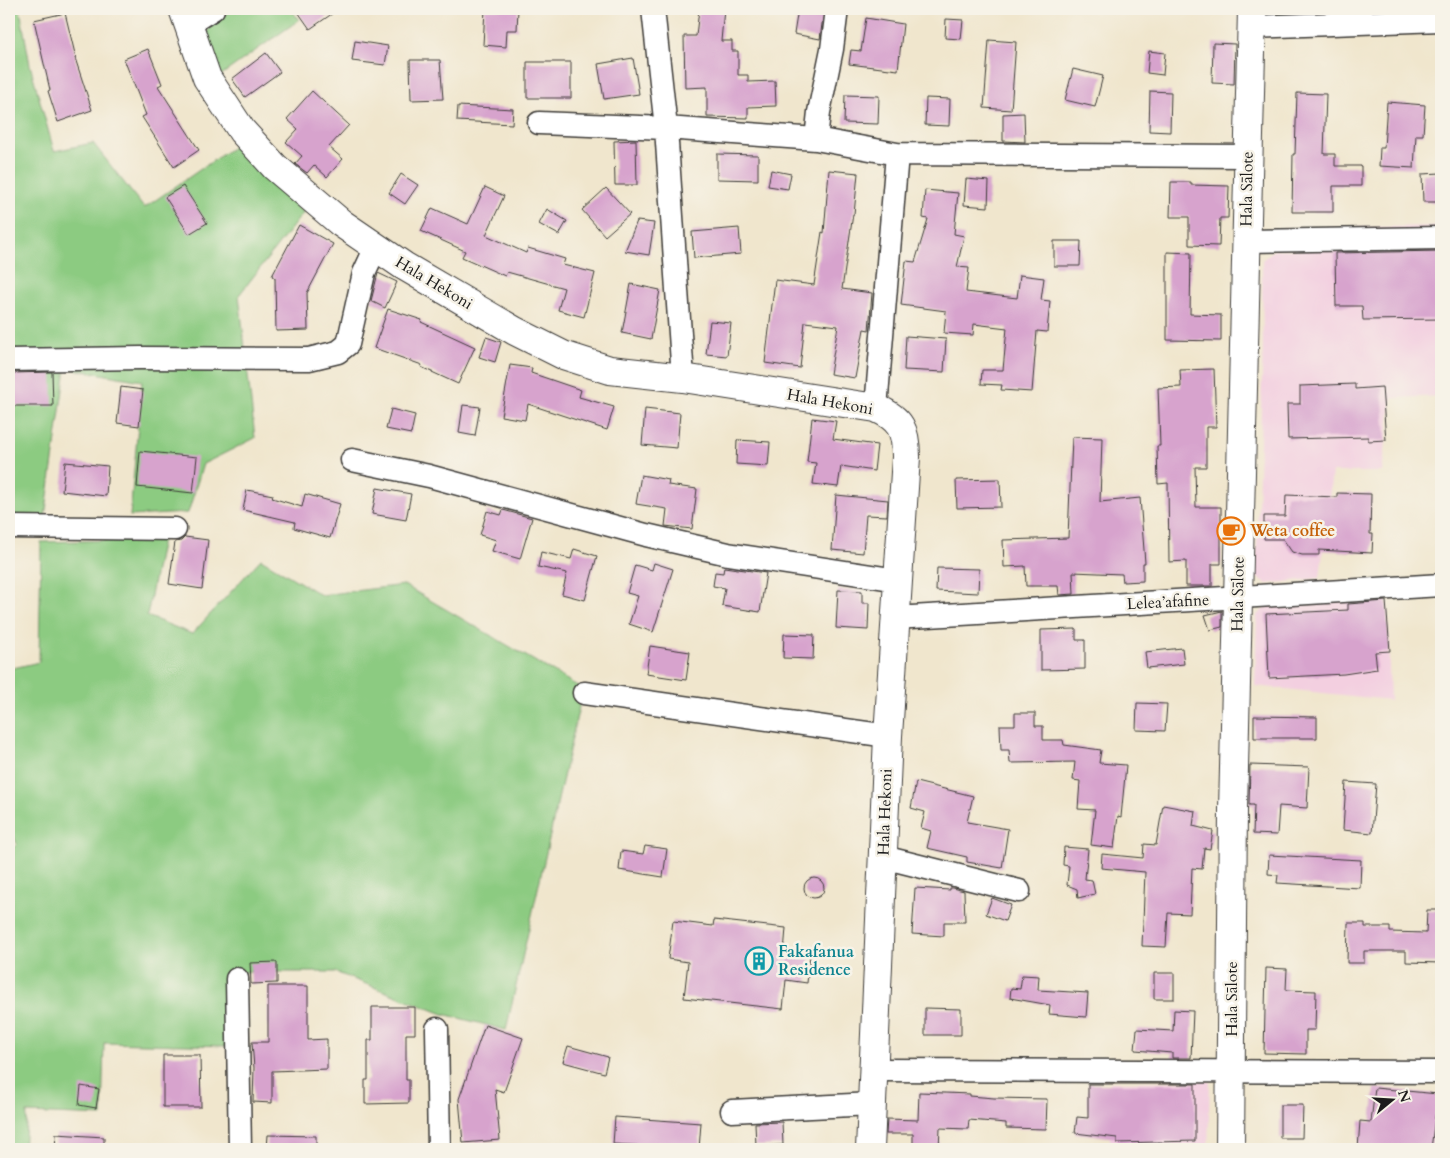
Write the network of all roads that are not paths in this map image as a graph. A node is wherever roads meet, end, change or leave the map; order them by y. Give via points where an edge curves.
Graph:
1 (212, 9) edge
2 (653, 9) edge
3 (837, 9) edge
4 (185, 17) edge
5 (1252, 18) edge
6 (1441, 20) edge
7 (539, 123) dead end
8 (666, 128) junction
9 (816, 139) junction
10 (897, 154) junction
11 (1248, 156) junction
12 (1441, 238) edge
13 (1246, 241) junction
14 (376, 247) junction
15 (9, 360) edge
16 (683, 378) junction
17 (876, 408) junction
18 (352, 460) dead end
19 (9, 527) edge
20 (175, 529) dead end
21 (898, 580) junction
22 (1441, 585) edge
23 (1238, 598) junction
24 (895, 618) junction
25 (584, 693) dead end
26 (888, 736) junction
27 (883, 857) junction
28 (1019, 891) dead end
29 (237, 979) dead end
30 (437, 1029) dead end
31 (874, 1070) junction
32 (1231, 1071) junction
33 (1441, 1072) edge
34 (872, 1104) junction
35 (732, 1111) dead end
36 (240, 1149) edge
37 (440, 1149) edge
38 (870, 1149) edge
39 (1230, 1149) edge

1 - 4 street
2 - 8 street
3 - 9 street
4 - 14 street, Hala Hekoni via 208,78 242,131 275,167 341,223
5 - 6 street
5 - 11 street, Hala Sālote
7 - 8 street
8 - 9 street
8 - 16 street
9 - 10 street
10 - 11 street
10 - 17 street
11 - 13 street, Hala Sālote
12 - 13 street
13 - 23 street, Hala Sālote
14 - 15 street via 364,273 348,344 338,352 310,359
14 - 16 street, Hala Hekoni via 515,331 563,355 610,370
16 - 17 street, Hala Hekoni
17 - 21 street, Hala Hekoni via 890,414 901,425 906,441
18 - 21 street via 429,476 646,536 728,554
19 - 20 street
21 - 24 street, Hala Hekoni
22 - 23 street, Lelea’afafine
23 - 24 street, Lelea’afafine
23 - 32 street, Hala Sālote
24 - 26 street, Hala Hekoni
25 - 26 street
26 - 27 street, Hala Hekoni
27 - 28 street
27 - 31 street, Hala Hekoni
29 - 36 street
30 - 37 street
31 - 32 street
31 - 34 street, Hala Hekoni
32 - 33 street
32 - 39 street, Hala Sālote
34 - 35 street
34 - 38 street, Hala Hekoni

